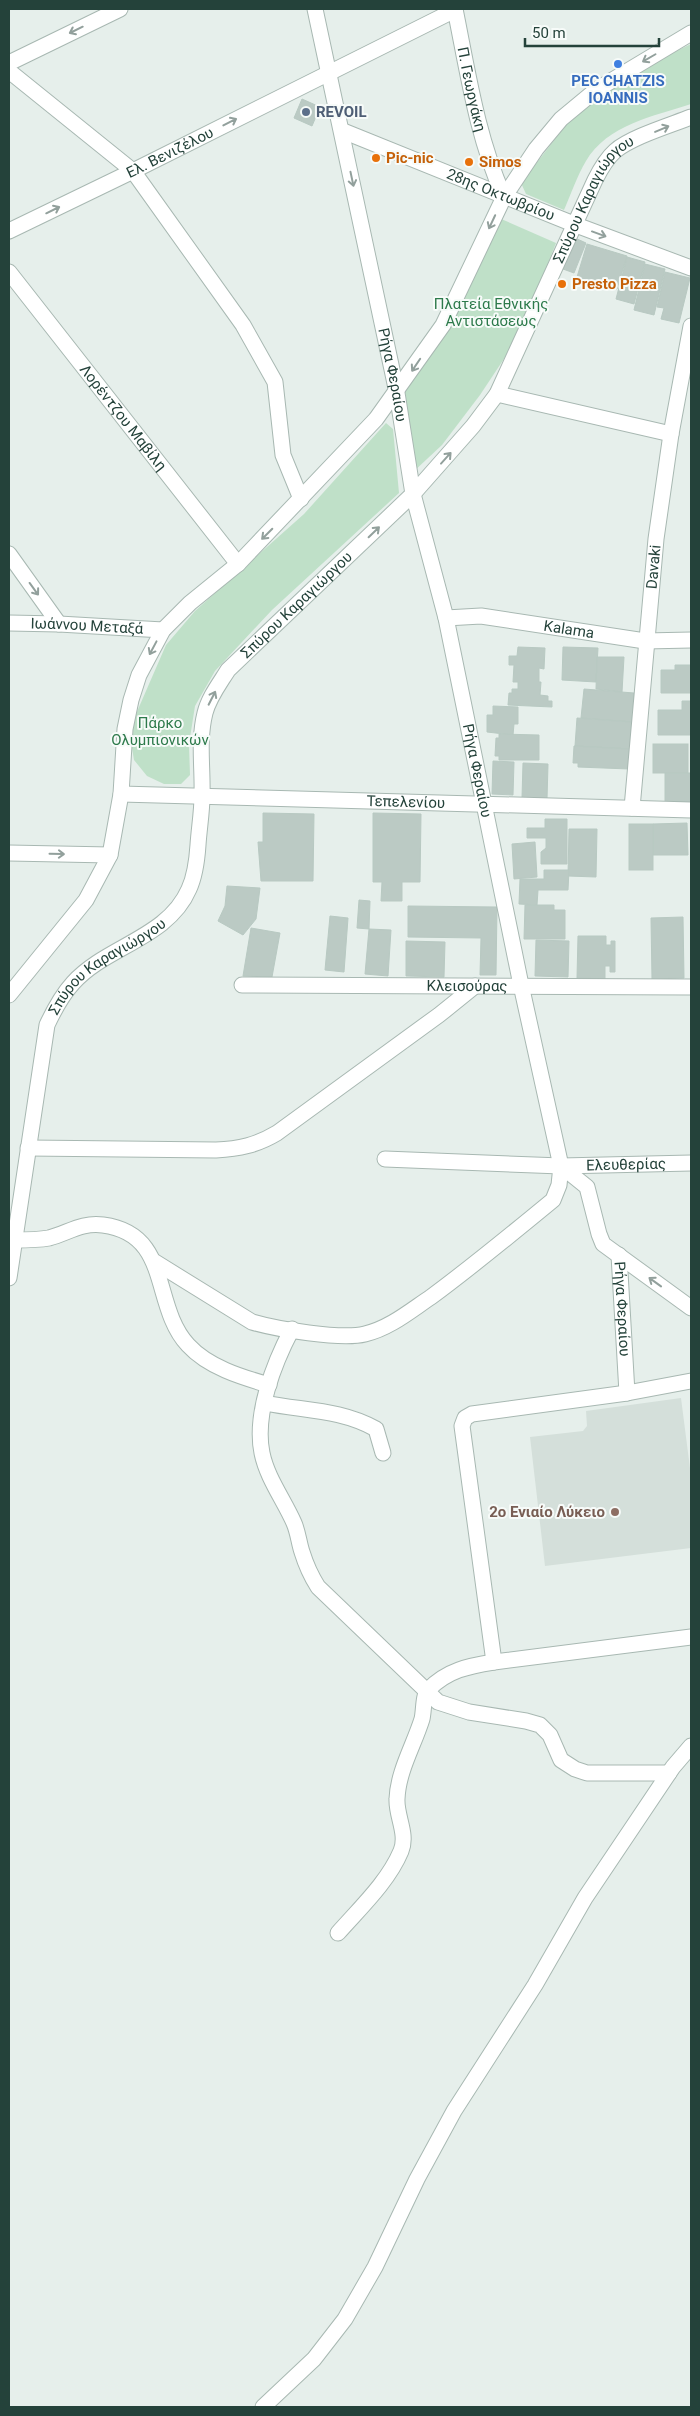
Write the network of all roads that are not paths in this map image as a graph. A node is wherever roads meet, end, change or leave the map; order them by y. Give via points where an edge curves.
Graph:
1 (120, 9) edge
2 (316, 9) edge
3 (455, 9) edge
4 (691, 33) edge
5 (9, 63) edge
6 (9, 72) edge
7 (330, 72) junction
8 (691, 117) edge
9 (343, 131) junction
10 (134, 171) junction
11 (504, 197) junction
12 (576, 225) junction
13 (9, 230) edge
14 (691, 268) edge
15 (9, 272) edge
16 (691, 326) edge
17 (397, 392) junction
18 (497, 394) junction
19 (671, 434) junction
20 (413, 494) junction
21 (301, 499) junction
22 (9, 554) edge
23 (238, 564) junction
24 (446, 618) junction
25 (9, 623) edge
26 (58, 624) junction
27 (163, 630) junction
28 (691, 640) edge
29 (645, 641) junction
30 (121, 794) junction
31 (202, 797) junction
32 (486, 803) junction
33 (632, 808) junction
34 (691, 810) edge
35 (9, 852) edge
36 (110, 855) junction
37 (242, 985) dead end
38 (521, 985) junction
39 (475, 986) junction
40 (691, 987) edge
41 (9, 995) edge
42 (28, 1148) junction
43 (386, 1159) dead end
44 (691, 1163) edge
45 (561, 1166) junction
46 (14, 1240) junction
47 (618, 1256) junction
48 (155, 1262) junction
49 (9, 1278) edge
50 (691, 1308) edge
51 (292, 1329) junction
52 (691, 1382) edge
53 (269, 1385) junction
54 (627, 1393) junction
55 (265, 1403) junction
56 (383, 1453) dead end
57 (691, 1637) edge
58 (494, 1662) junction
59 (426, 1691) junction
60 (691, 1746) edge
61 (669, 1773) junction
62 (338, 1933) dead end
63 (263, 2407) edge

1 -> 5 street
2 - 7 street
3 - 7 street, Ελ. Βενιζέλου
3 - 11 street, Π. Γεωργάκη via 481,136
4 -> 11 street via 618,75 574,108 536,149
6 - 10 street
7 - 9 street
10 -> 7 street, Ελ. Βενιζέλου
12 -> 8 street, Σπύρου Καραγιώργου via 599,172 615,151
9 - 11 street, 28ης Οκτωβρίου
9 -> 17 street, Ρήγα Φεραίου
13 -> 10 street, Ελ. Βενιζέλου
10 - 21 street via 243,325 270,370 278,395 283,455
11 - 12 street, 28ης Οκτωβρίου
11 -> 17 street via 443,325
12 -> 14 street, 28ης Οκτωβρίου
12 - 18 street, Σπύρου Καραγιώργου
15 - 23 street, Λορέντζου Μαβίλη
16 - 19 street, Davaki
17 - 20 street, Ρήγα Φεραίου
17 - 21 street
18 - 19 street
20 -> 18 street, Σπύρου Καραγιώργου
19 - 29 street, Davaki
20 - 24 street, Ρήγα Φεραίου
31 -> 20 street, Σπύρου Καραγιώργου via 202,726 212,696 228,670
21 -> 23 street
22 -> 26 street
23 - 27 street
24 - 29 street, Kalama via 480,616
24 - 32 street, Ρήγα Φεραίου
25 - 26 street, Ιωάννου Μεταξά
26 - 27 street, Ιωάννου Μεταξά
27 -> 30 street via 139,675 131,700 124,729
28 - 29 street, Kalama
29 - 33 street, Davaki
30 - 31 street, Τεπελενίου
30 - 36 street
31 - 32 street, Τεπελενίου
31 - 42 street, Σπύρου Καραγιώργου via 196,862 190,888 180,905 152,930 74,982 47,1025
32 - 33 street, Τεπελενίου
32 - 38 street, Ρήγα Φεραίου
33 - 34 street, Τεπελενίου
35 -> 36 street
36 - 41 street via 86,900
37 - 39 street, Κλεισούρας
38 - 39 street, Κλεισούρας
38 - 40 street, Κλεισούρας
38 - 45 street, Ρήγα Φεραίου
39 - 42 street via 439,1016 277,1133 253,1145 216,1150
42 - 46 street, Σπύρου Καραγιώργου
43 - 45 street, Ελευθερίας
44 - 45 street, Ελευθερίας
45 - 47 street, Ρήγα Φεραίου via 587,1187 599,1234 604,1244
45 - 51 street via 553,1200 459,1277 381,1329 344,1336
46 - 48 street via 48,1238 76,1226 102,1225 121,1228 136,1238
46 - 49 street, Σπύρου Καραγιώργου
50 -> 47 street
47 - 54 street, Ρήγα Φεραίου
48 - 51 street via 252,1322
48 - 53 street via 171,1318 187,1344 200,1356 222,1368
51 - 53 street via 277,1357
52 - 54 street
53 - 55 street
54 - 58 street via 472,1414 465,1418 462,1426
55 - 56 street via 357,1418 376,1429
55 - 59 street via 260,1434 262,1454 294,1524 308,1570 318,1587
57 - 58 street
58 - 59 street via 454,1670
59 - 61 street via 438,1702 469,1712 540,1725 550,1736 561,1760 575,1769 588,1773
59 - 62 street via 420,1724 398,1788 397,1807 404,1840 401,1852 380,1884
60 - 61 street
61 - 63 street via 585,1898 535,1985 444,2128 345,2320 314,2359

